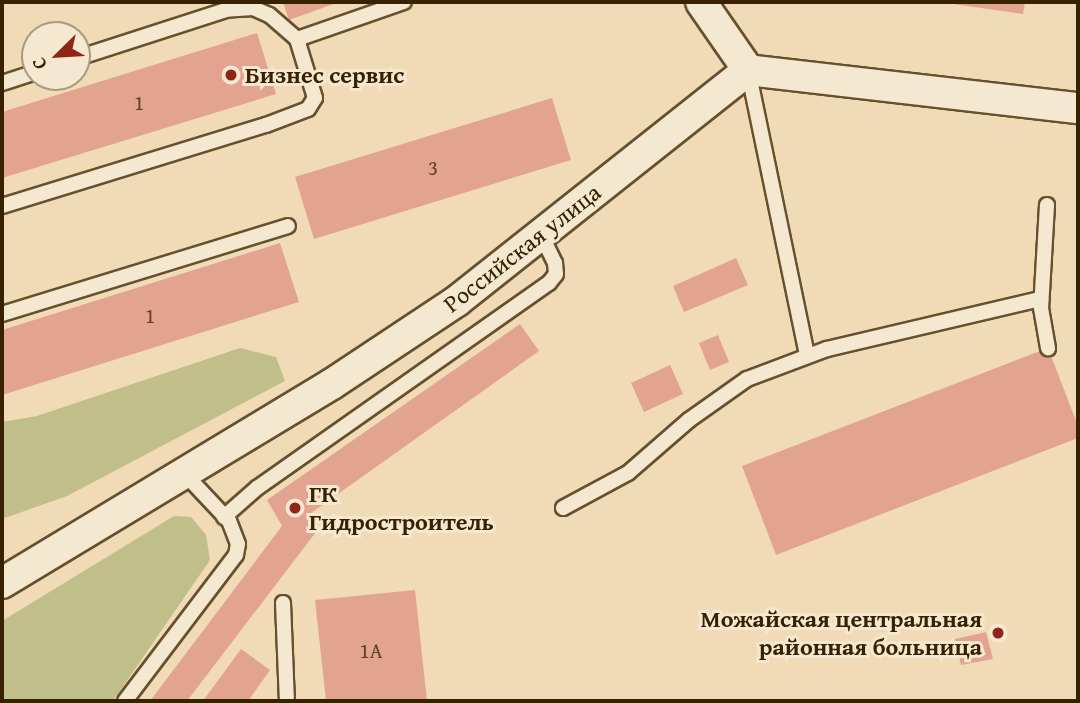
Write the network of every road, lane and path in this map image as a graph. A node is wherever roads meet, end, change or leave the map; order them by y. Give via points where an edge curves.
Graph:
1 (404, 2) edge
2 (701, 2) edge
3 (297, 39) junction
4 (91, 53) edge
5 (748, 70) junction
6 (21, 77) edge
7 (2, 83) edge
8 (1078, 108) edge
9 (1047, 205) dead end
10 (2, 206) edge
11 (288, 226) dead end
12 (541, 234) junction
13 (1041, 299) junction
14 (2, 314) edge
15 (1048, 348) dead end
16 (807, 355) junction
17 (184, 473) junction
18 (563, 508) dead end
19 (225, 517) junction
20 (2, 583) edge
21 (283, 603) dead end
22 (125, 701) edge
23 (287, 701) edge

1 - 3 lane
2 - 5 street
3 - 4 lane via 253,8 226,10
3 - 10 lane via 315,98 308,109
5 - 8 street
5 - 12 street, Российская улица
5 - 16 lane
6 - 7 lane
9 - 13 lane
11 - 14 lane
12 - 17 street, Российская улица via 457,301 332,384
12 - 19 lane via 555,263 555,274 548,283 257,488
13 - 15 lane
13 - 16 lane
16 - 18 lane via 723,393 650,458
17 - 19 lane
17 - 20 street, Российская улица
19 - 22 lane via 236,533 236,555
21 - 23 lane

